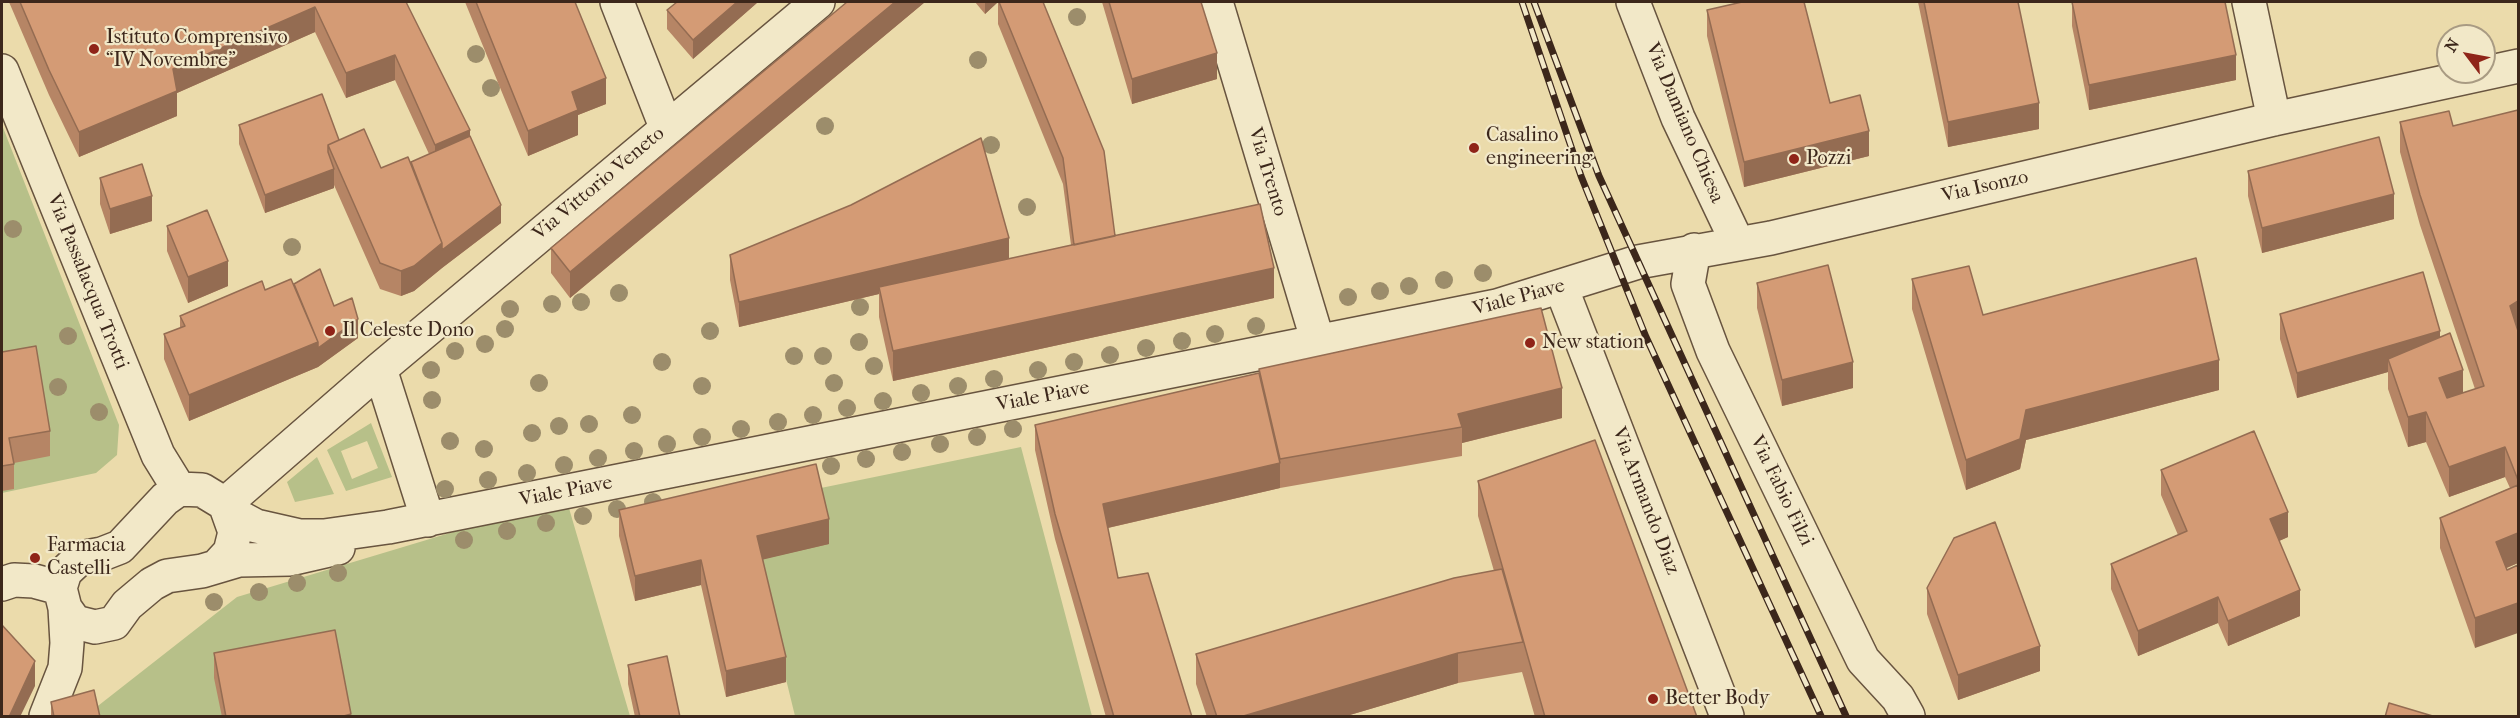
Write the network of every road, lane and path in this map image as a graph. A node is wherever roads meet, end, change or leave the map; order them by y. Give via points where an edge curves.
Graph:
1 (617, 2) edge
2 (818, 2) edge
3 (1216, 2) edge
4 (1633, 2) edge
5 (2249, 2) edge
6 (2518, 66) edge
7 (2, 71) edge
8 (2274, 119) junction
9 (666, 127) junction
10 (1737, 242) junction
11 (1694, 250) junction
12 (1561, 286) junction
13 (1318, 342) junction
14 (380, 369) junction
15 (179, 489) junction
16 (226, 508) junction
17 (428, 520) junction
18 (388, 527) junction
19 (218, 565) junction
20 (2, 584) edge
21 (62, 598) junction
22 (114, 623) junction
23 (65, 668) junction
24 (46, 717) edge
25 (1726, 717) edge
26 (1908, 717) edge

1 - 9 street
2 - 9 street, Via Vittorio Veneto
3 - 13 street, Via Trento
4 - 10 street, Via Damiano Chiesa via 1678,118
5 - 8 street
6 - 8 street, Via Isonzo
7 - 15 street, Via Passalacqua Trotti via 158,455
8 - 10 street, Via Isonzo via 1771,238
9 - 14 street, Via Vittorio Veneto
10 - 11 street, Via Isonzo
11 - 12 street, Viale Piave via 1638,262
11 - 26 street, Via Fabio Filzi via 1688,284 1713,351 1863,660 1898,698
12 - 13 street, Viale Piave via 1497,306
12 - 25 street, Via Armando Diaz
13 - 17 street, Viale Piave
14 - 16 street, Via Vittorio Veneto
14 - 17 street
15 - 16 street via 202,490
15 - 21 street via 120,547 80,558 65,572
16 - 18 street via 256,526 300,536
16 - 19 street via 235,532 230,552
17 - 18 street, Viale Piave
18 - 19 street via 326,552
19 - 22 street via 167,576 127,605
20 - 21 street via 34,581
21 - 22 street via 75,622 95,627
21 - 23 street
22 - 23 street via 82,648
23 - 24 street

